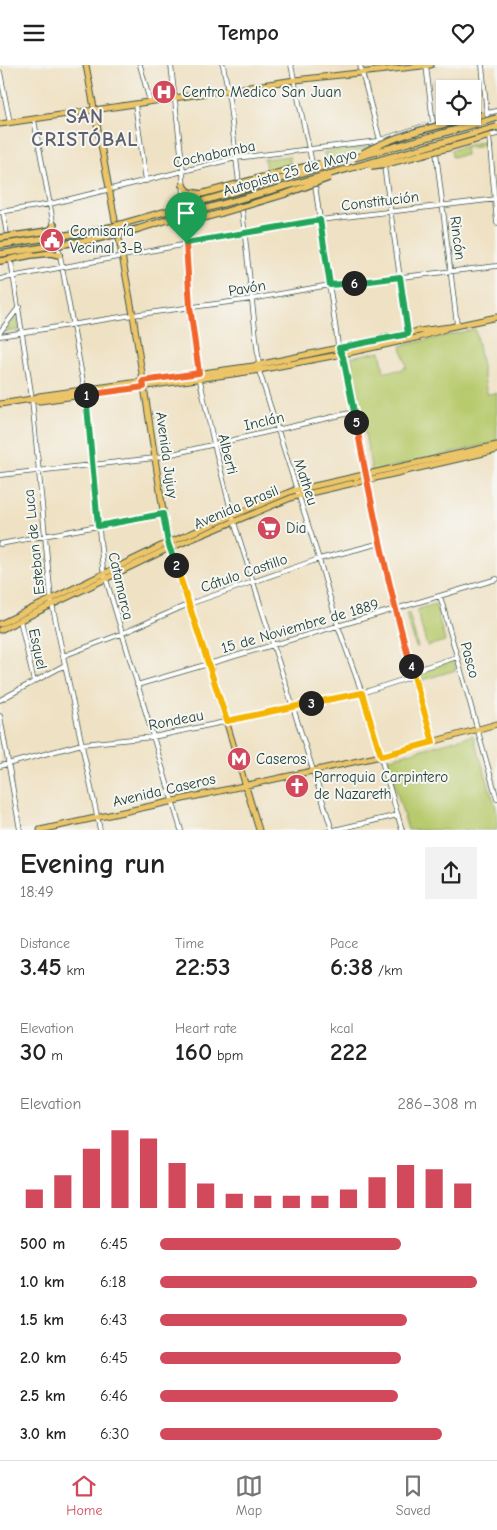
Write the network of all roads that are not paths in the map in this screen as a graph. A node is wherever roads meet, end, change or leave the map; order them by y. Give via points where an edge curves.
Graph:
1 (86, 65) edge
2 (140, 65) edge
3 (171, 65) edge
4 (223, 65) edge
5 (292, 65) edge
6 (360, 65) edge
7 (426, 65) edge
8 (431, 65) edge
9 (482, 65) edge
10 (408, 66) edge
11 (0, 72) edge
12 (362, 72) junction
13 (295, 80) junction
14 (228, 91) junction
15 (175, 98) junction
16 (150, 102) junction
17 (135, 104) junction
18 (95, 111) junction
19 (497, 111) edge
20 (485, 114) junction
21 (497, 118) edge
22 (34, 120) junction
23 (10, 123) junction
24 (0, 124) edge
25 (497, 127) edge
26 (497, 134) edge
27 (489, 135) junction
28 (380, 141) junction
29 (309, 150) junction
30 (436, 152) dead end
31 (236, 158) junction
32 (354, 158) junction
33 (344, 161) junction
34 (312, 163) dead end
35 (384, 166) dead end
36 (357, 167) junction
37 (347, 169) junction
38 (183, 171) junction
39 (146, 181) junction
40 (239, 183) tunnel mouth
41 (183, 185) junction
42 (315, 185) dead end
43 (110, 190) junction
44 (496, 199) edge
45 (184, 202) dead end
46 (50, 204) junction
47 (442, 205) junction
48 (242, 209) tunnel mouth
49 (391, 211) junction
50 (1, 212) edge
51 (115, 220) dead end
52 (320, 220) junction
53 (185, 222) joint
54 (497, 223) edge
55 (54, 225) junction
56 (55, 232) dead end
57 (244, 233) junction
58 (7, 235) dead end
59 (0, 238) edge
60 (119, 239) dead end
61 (186, 243) junction
62 (0, 245) edge
63 (59, 253) joint
64 (0, 255) edge
65 (122, 256) junction
66 (0, 261) edge
67 (12, 261) dead end
68 (497, 266) edge
69 (62, 268) junction
70 (451, 272) junction
71 (14, 277) junction
72 (400, 277) junction
73 (0, 279) edge
74 (330, 285) junction
75 (252, 299) junction
76 (19, 307) junction
77 (190, 307) junction
78 (133, 315) junction
79 (497, 317) edge
80 (73, 325) junction
81 (458, 325) junction
82 (450, 327) junction
83 (22, 332) junction
84 (0, 334) edge
85 (408, 334) junction
86 (340, 351) junction
87 (259, 368) junction
88 (199, 376) junction
89 (144, 384) junction
90 (85, 392) junction
91 (32, 399) junction
92 (0, 404) edge
93 (354, 412) junction
94 (277, 430) junction
95 (214, 444) junction
96 (497, 445) edge
97 (497, 450) edge
98 (155, 458) junction
99 (92, 465) junction
100 (39, 470) junction
101 (0, 475) edge
102 (367, 478) junction
103 (298, 492) junction
104 (163, 514) junction
105 (233, 519) junction
106 (98, 526) junction
107 (45, 535) junction
108 (380, 543) junction
109 (0, 544) edge
110 (169, 546) junction
111 (319, 559) junction
112 (105, 576) junction
113 (497, 579) edge
114 (253, 581) junction
115 (440, 596) junction
116 (51, 602) junction
117 (190, 604) junction
118 (396, 610) junction
119 (20, 620) junction
120 (0, 624) edge
121 (338, 626) junction
122 (0, 630) edge
123 (121, 634) junction
124 (273, 645) junction
125 (63, 656) junction
126 (457, 657) junction
127 (209, 663) junction
128 (65, 665) junction
129 (413, 671) junction
130 (414, 676) junction
131 (34, 682) junction
132 (137, 685) junction
133 (362, 693) junction
134 (0, 699) edge
135 (293, 707) junction
136 (0, 716) edge
137 (227, 721) junction
138 (497, 724) edge
139 (477, 729) junction
140 (153, 737) junction
141 (433, 742) junction
142 (82, 745) junction
143 (381, 756) junction
144 (8, 764) junction
145 (0, 766) edge
146 (313, 770) junction
147 (245, 785) junction
148 (497, 797) edge
149 (173, 802) junction
150 (398, 815) junction
151 (97, 818) junction
152 (58, 828) edge
153 (20, 830) edge
154 (40, 830) edge
155 (100, 830) edge
156 (181, 830) edge
157 (259, 830) edge
158 (333, 830) edge
159 (402, 830) edge

1 - 18 main road
2 - 16 street
3 - 15 street
4 - 14 street
5 - 13 street
6 - 12 street
7 - 8 main road
7 - 10 main road
7 - 28 street, Cochabamba via 433,123
9 - 20 street
10 - 12 main road
11 - 23 street
12 - 13 main road
12 - 28 street
13 - 14 main road
13 - 29 street
14 - 15 main road
14 - 31 street
15 - 16 main road
15 - 38 street
16 - 17 main road
17 - 18 main road
17 - 39 street
18 - 22 main road
18 - 43 main road
19 - 20 street
20 - 32 highway, bridge via 399,138
21 - 32 highway, Autopista 25 de Mayo, bridge
22 - 23 main road
22 - 46 street
23 - 24 main road
25 - 36 highway, Autopista 25 de Mayo, bridge
26 - 27 street
27 - 36 highway, bridge via 386,164
27 - 44 street
28 - 29 street, Cochabamba
29 - 31 street, Cochabamba
29 - 34 street
30 - 47 street, Rincón
31 - 38 street, Cochabamba
31 - 40 street
32 - 33 highway, Autopista 25 de Mayo, bridge
33 - 41 highway, bridge via 296,168 201,194 189,192
33 - 62 highway, Autopista 25 de Mayo, bridge via 111,227
35 - 49 street
36 - 37 highway, Autopista 25 de Mayo, bridge
37 - 53 highway, bridge via 285,194
37 - 64 highway, Autopista 25 de Mayo, bridge via 120,234
38 - 39 street, Cochabamba
38 - 41 street
39 - 43 street, Cochabamba
41 - 45 street
42 - 52 street
43 - 46 street, Cochabamba
43 - 51 main road
44 - 47 street, Constitución
44 - 54 street
46 - 50 street, Cochabamba
46 - 55 street
47 - 49 street, Constitución
47 - 70 street, Rincón
48 - 57 street, Matheu
49 - 52 street, Constitución
49 - 72 street
50 - 58 street
52 - 57 street, Constitución
52 - 74 street
53 - 61 street, Alberti
55 - 56 street
55 - 59 highway, bridge via 51,230
57 - 61 street, Constitución
57 - 75 street, Matheu
60 - 65 main road, Avenida Jujuy
61 - 65 street, Constitución
61 - 77 street, Alberti
63 - 66 highway, bridge
63 - 69 street, Catamarca
65 - 69 street, Constitución
65 - 78 main road, Avenida Jujuy
67 - 71 street, Esteban de Luca
68 - 70 street, Pavón
69 - 71 street, Constitución
69 - 80 street, Catamarca
70 - 72 street, Pavón
70 - 81 street, Rincón
71 - 73 street, Constitución
71 - 76 street, Esteban de Luca
72 - 74 street, Pavón
72 - 85 street
74 - 75 street, Pavón
74 - 86 street
75 - 77 street, Pavón
75 - 87 street, Matheu
76 - 83 street, Esteban de Luca
76 - 84 street
77 - 78 street, Pavón
77 - 88 street, Alberti
78 - 80 street, Pavón
78 - 89 main road, Avenida Jujuy
79 - 81 main road
80 - 83 street, Pavón
80 - 90 street, Catamarca
81 - 82 main road
82 - 85 main road
82 - 86 main road via 420,337
83 - 84 street, Pavón
83 - 91 street, Esteban de Luca
85 - 86 main road
86 - 87 main road
86 - 93 street
87 - 88 main road
87 - 94 street, Matheu
88 - 89 main road
88 - 95 street, Alberti
89 - 90 main road
89 - 98 main road, Avenida Jujuy
90 - 91 main road
90 - 99 street, Catamarca
91 - 92 main road
91 - 100 street, Esteban de Luca
93 - 94 street, Inclán
93 - 102 street
94 - 95 street, Inclán
94 - 103 street, Matheu
95 - 98 street, Inclán
95 - 105 street, Alberti
96 - 102 main road, Avenida Brasil
97 - 102 main road, Avenida Brasil
98 - 99 street, Inclán
98 - 104 main road, Avenida Jujuy
99 - 100 street, Inclán
99 - 106 street, Catamarca
100 - 101 street, Inclán
100 - 107 street, Esteban de Luca
102 - 103 main road, Avenida Brasil
102 - 108 street
103 - 105 main road, Avenida Brasil
103 - 111 street, Matheu
104 - 106 street
104 - 110 main road, Avenida Jujuy
105 - 110 main road, Avenida Brasil
105 - 114 street, Alberti
106 - 107 street
106 - 112 street, Catamarca
107 - 109 street
107 - 116 street, Esteban de Luca
108 - 111 street, Cátulo Castillo
108 - 118 street
110 - 112 main road, Avenida Brasil
110 - 117 main road, Avenida Jujuy
111 - 114 street, Cátulo Castillo
111 - 121 street, Matheu
112 - 116 main road, Avenida Brasil
112 - 123 street, Catamarca
113 - 115 street, 15 de Noviembre de 1889
114 - 117 street, Cátulo Castillo
114 - 124 street, Alberti
115 - 118 street, 15 de Noviembre de 1889
115 - 126 street, Pasco
116 - 119 main road, Avenida Brasil
116 - 120 main road, Avenida Brasil
116 - 125 street, Esteban de Luca
117 - 123 street, Cátulo Castillo
117 - 127 main road, Avenida Jujuy
118 - 121 street, 15 de Noviembre de 1889
118 - 129 street
119 - 122 main road, Avenida Brasil
119 - 131 street, Esquel
121 - 124 street, 15 de Noviembre de 1889
121 - 133 street, Matheu
123 - 125 street, Cátulo Castillo
123 - 132 street, Catamarca
124 - 127 street, 15 de Noviembre de 1889
124 - 135 street, Alberti
125 - 128 street, Esteban de Luca
126 - 129 street
126 - 139 street, Pasco
127 - 132 street, 15 de Noviembre de 1889
127 - 137 main road, Avenida Jujuy
128 - 131 street
128 - 142 street, Esteban de Luca
129 - 130 street
130 - 133 street, Rondeau
130 - 141 street
131 - 134 street
132 - 140 street, Catamarca
133 - 135 street, Rondeau
133 - 143 street, Matheu
135 - 137 street, Rondeau
135 - 146 street, Alberti
136 - 144 street
137 - 140 street, Rondeau
137 - 147 main road, Avenida Jujuy
138 - 139 main road, Avenida Caseros
139 - 141 main road, Avenida Caseros
139 - 148 street, Pasco
140 - 142 street, Rondeau
140 - 149 street, Catamarca
141 - 143 main road, Avenida Caseros
142 - 144 street, Rondeau
142 - 151 street, Esteban de Luca
143 - 146 main road, Avenida Caseros
143 - 150 street, Matheu
144 - 145 street, Rondeau
144 - 153 street
146 - 147 main road, Avenida Caseros
146 - 158 street, Alberti
147 - 149 main road, Avenida Caseros
147 - 157 main road, Avenida Jujuy
149 - 151 main road, Avenida Caseros
149 - 156 street, Catamarca
150 - 158 street
150 - 159 street, Matheu
151 - 152 main road, Avenida Caseros
151 - 155 street, Esteban de Luca
152 - 154 main road, Avenida Caseros

